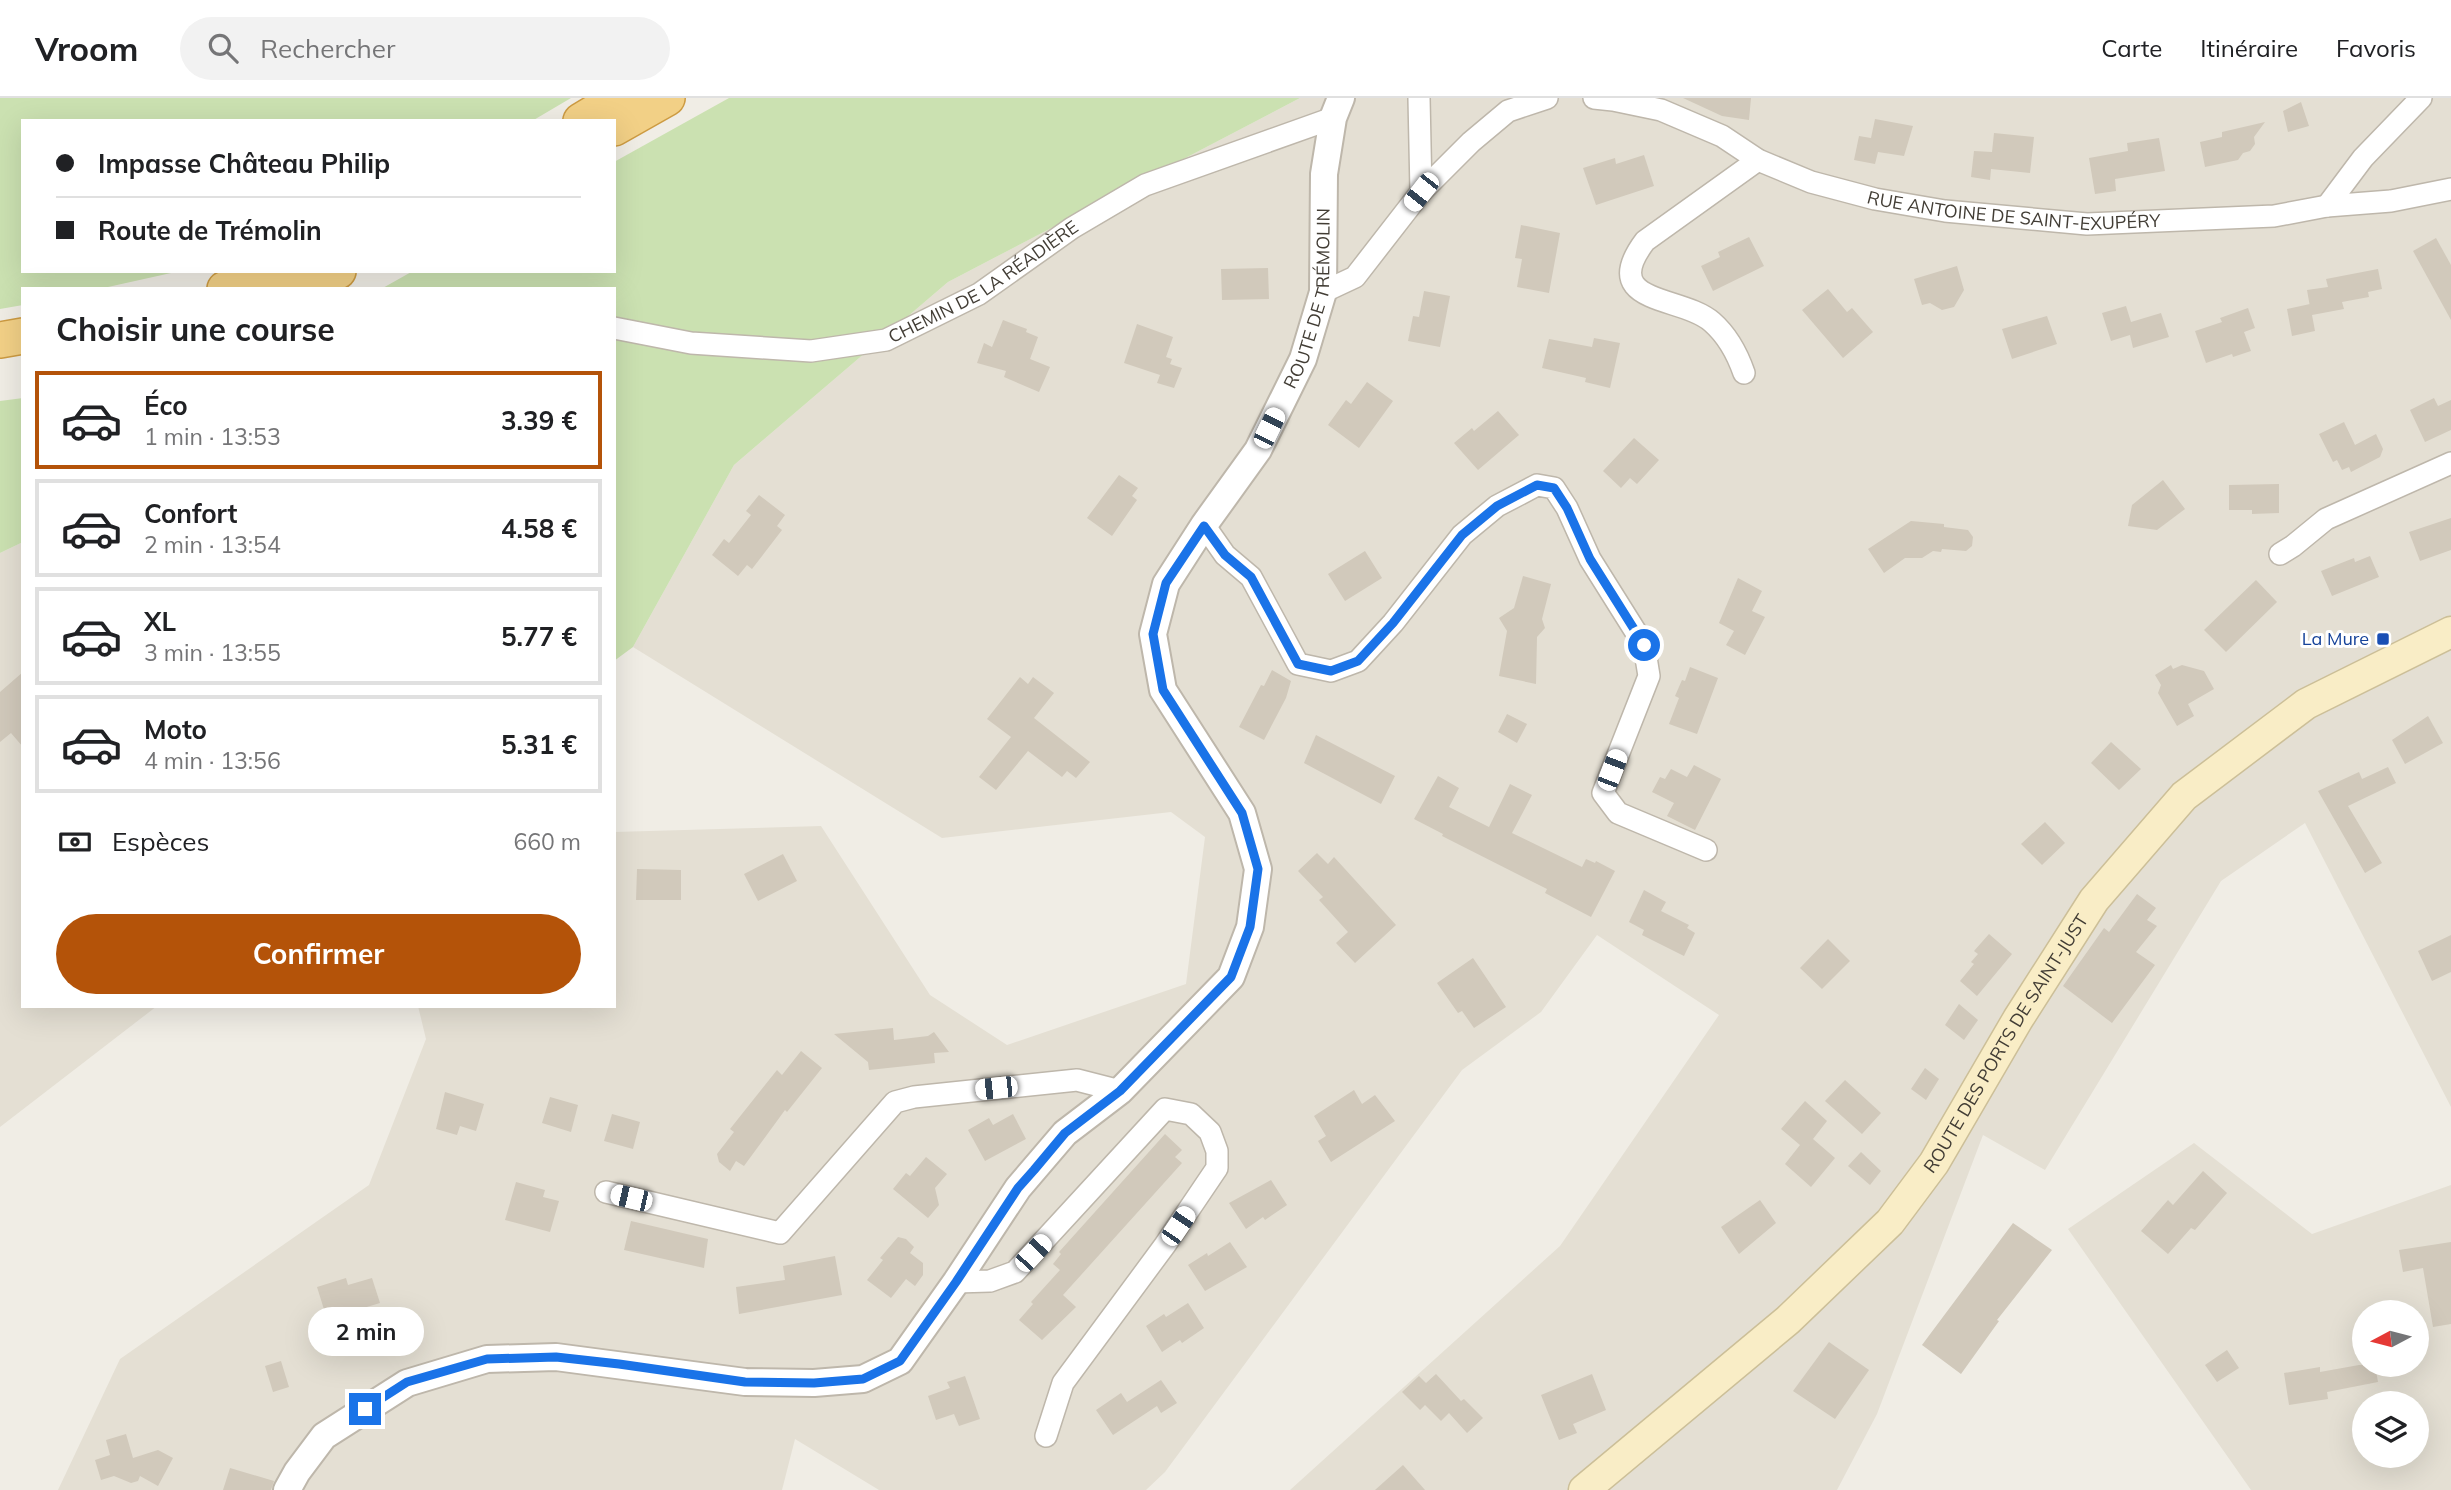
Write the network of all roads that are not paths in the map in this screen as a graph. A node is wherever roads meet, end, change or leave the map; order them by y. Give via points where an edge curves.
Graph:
1 (620, 98) edge
2 (667, 98) edge
3 (1419, 98) edge
4 (1547, 98) edge
5 (1594, 98) edge
6 (2421, 98) edge
7 (1337, 108) edge
8 (584, 119) edge
9 (616, 127) edge
10 (1758, 160) junction
11 (2451, 189) edge
12 (1421, 192) junction
13 (2327, 206) junction
14 (272, 273) edge
15 (333, 273) edge
16 (231, 287) edge
17 (302, 287) edge
18 (1323, 292) junction
19 (616, 328) edge
20 (21, 336) edge
21 (0, 340) edge
22 (21, 358) edge
23 (0, 362) edge
24 (1744, 373) dead end
25 (2451, 463) edge
26 (1204, 526) junction
27 (2280, 554) dead end
28 (2451, 632) edge
29 (1706, 849) dead end
30 (1120, 1091) junction
31 (606, 1192) dead end
32 (956, 1282) junction
33 (1046, 1436) dead end
34 (287, 1490) edge
35 (1584, 1490) edge

1 - 8 highway
2 - 9 highway
3 - 12 street
4 - 12 street via 1508,111
5 - 10 street, RUE ANTOINE DE SAINT-EXUPÉRY via 1661,110 1722,136
6 - 13 street via 2362,158
7 - 18 street, ROUTE DE TRÉMOLIN via 1324,174
7 - 19 street, CHEMIN DE LA RÉADIÈRE via 1145,186 1072,228 979,294 886,340 811,351 691,343
10 - 13 street, RUE ANTOINE DE SAINT-EXUPÉRY via 1811,182 1875,199 1945,211 2087,224 2274,216
10 - 24 street via 1645,241 1630,269 1633,284 1646,295 1711,321 1736,349
11 - 13 street, RUE ANTOINE DE SAINT-EXUPÉRY via 2391,201
12 - 18 street via 1355,277
14 - 16 highway
15 - 17 highway
18 - 26 street, ROUTE DE TRÉMOLIN via 1303,359 1258,450
20 - 21 highway
22 - 23 highway
25 - 27 street via 2326,519
26 - 29 street via 1225,555 1251,577 1298,664 1331,671 1358,661 1462,535 1497,506 1537,485 1554,488 1590,559 1644,645 1648,676 1603,793 1618,813
26 - 30 street, ROUTE DE TRÉMOLIN via 1166,583 1153,634 1163,690 1242,813 1258,869 1250,927 1231,977
28 - 35 main road, ROUTE DES PORTS DE SAINT-JUST via 2306,704 2184,796 2094,901 1934,1163 1890,1222 1788,1320
30 - 31 street via 1077,1080 895,1102 780,1233
30 - 32 street, ROUTE DE TRÉMOLIN via 1065,1133 1026,1179
32 - 33 street via 990,1281 1015,1272 1165,1110 1191,1114 1210,1132 1217,1151 1216,1168 1063,1383
32 - 34 street, ROUTE DE TRÉMOLIN via 900,1361 863,1379 745,1382 556,1357 487,1359 407,1382 324,1436

